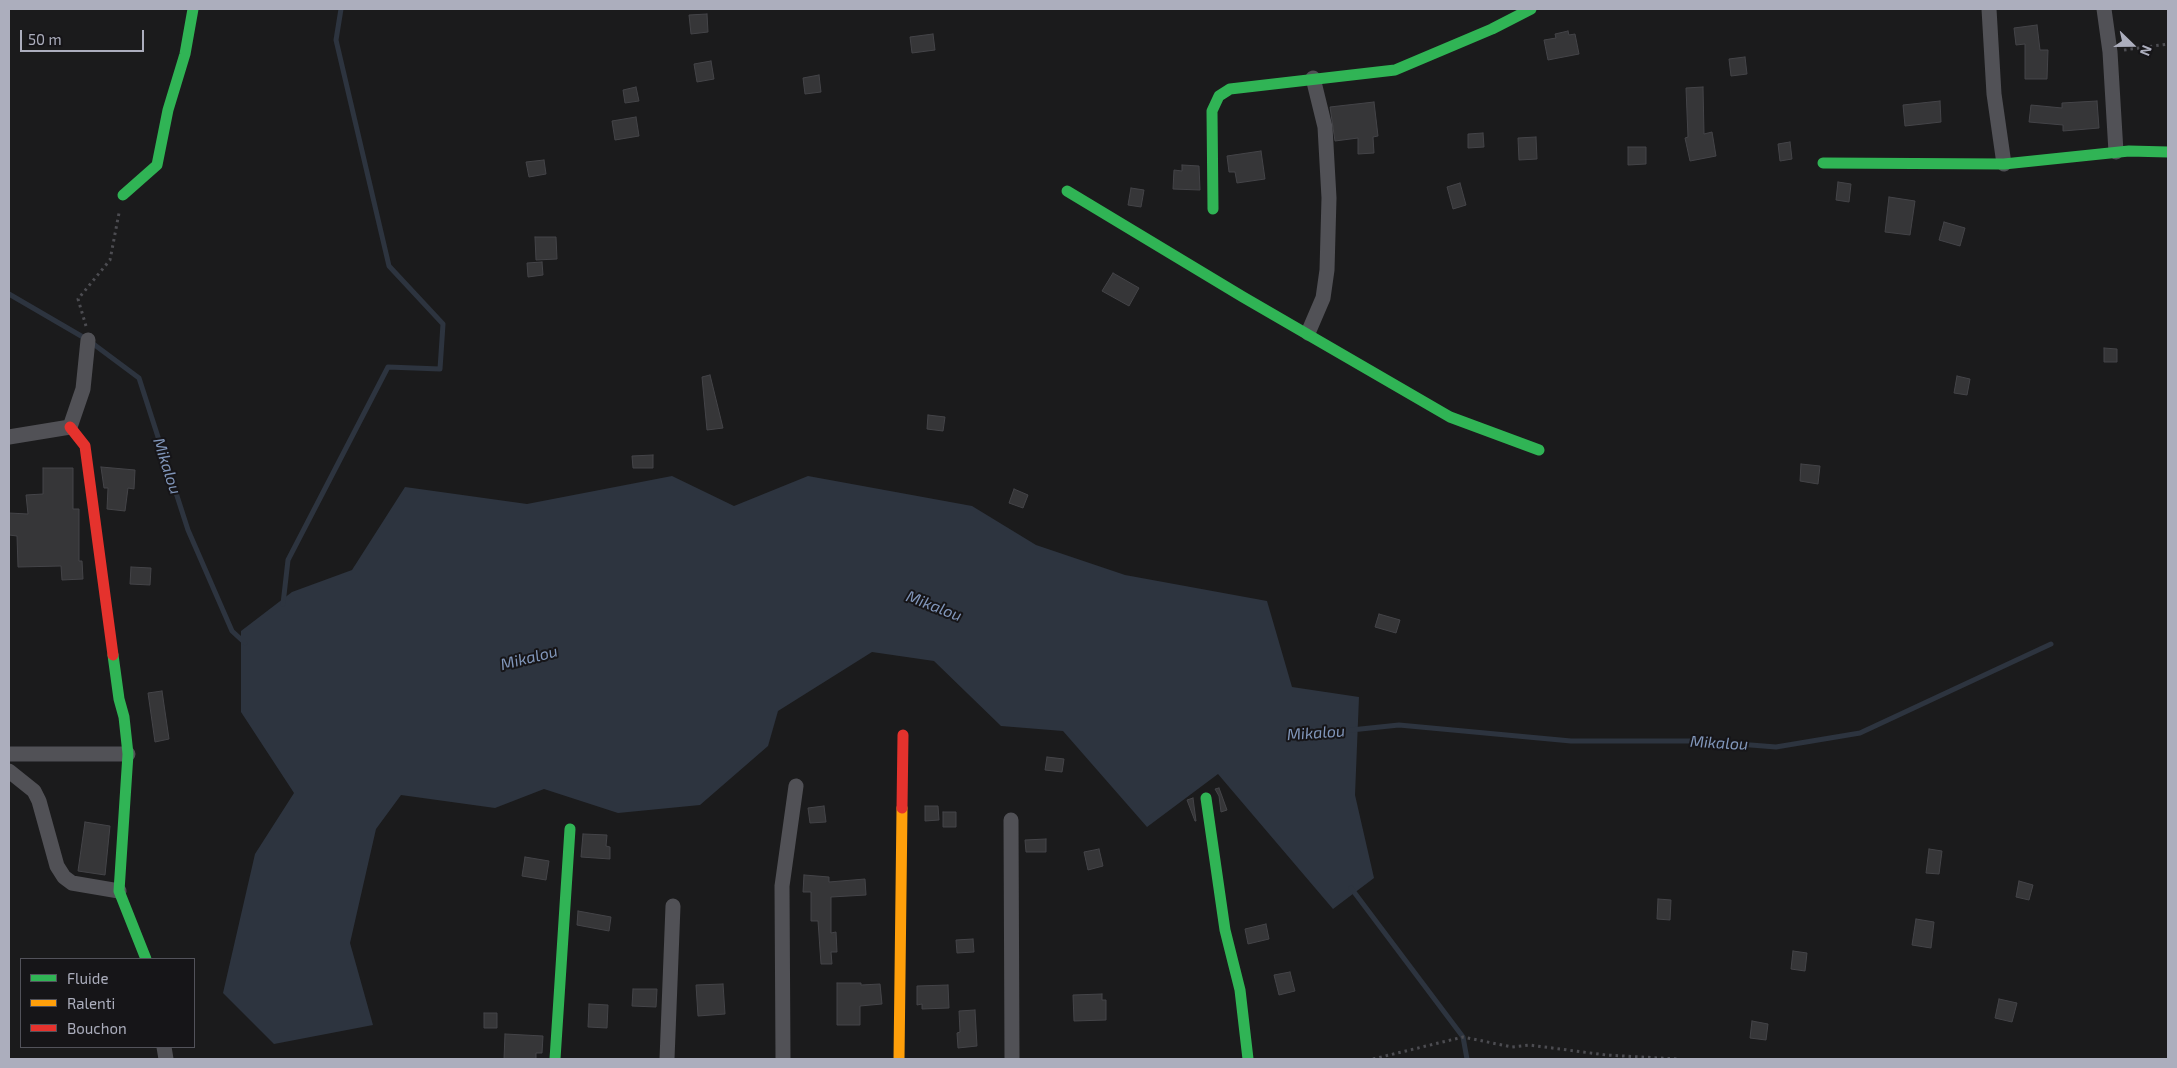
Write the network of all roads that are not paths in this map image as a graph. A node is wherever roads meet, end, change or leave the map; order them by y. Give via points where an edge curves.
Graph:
1 (193, 9) edge
2 (1531, 9) edge
3 (1989, 9) edge
4 (2104, 9) edge
5 (1313, 78) junction
6 (2116, 152) junction
7 (2168, 152) edge
8 (1823, 163) dead end
9 (2004, 164) junction
10 (1067, 191) dead end
11 (123, 195) road end
12 (1213, 209) dead end
13 (1308, 333) junction
14 (88, 340) road end
15 (70, 427) junction
16 (9, 437) edge
17 (1539, 450) dead end
18 (903, 735) dead end
19 (9, 754) edge
20 (128, 754) junction
21 (9, 771) edge
22 (796, 786) dead end
23 (1206, 798) dead end
24 (1011, 820) dead end
25 (570, 829) dead end
26 (120, 891) junction
27 (673, 906) dead end
28 (146, 958) edge
29 (555, 1059) edge
30 (667, 1059) edge
31 (783, 1059) edge
32 (899, 1059) edge
33 (1012, 1059) edge
34 (1248, 1059) edge

1 - 11 street via 157,165
2 - 5 street via 1396,70
3 - 9 street via 1994,94
4 - 6 street
5 - 12 street via 1230,90 1219,96 1212,111
5 - 13 street via 1325,127 1330,198 1323,298
6 - 7 street
6 - 9 street
8 - 9 street
10 - 13 street
13 - 17 street via 1450,417
14 - 15 street via 83,389
15 - 16 street
15 - 20 street via 85,446
18 - 32 street
19 - 20 street
20 - 26 street
21 - 26 street via 34,791 57,866 64,877 72,882
22 - 31 street via 782,886
23 - 34 street via 1225,930 1240,990
24 - 33 street
25 - 29 street
26 - 28 street
27 - 30 street

